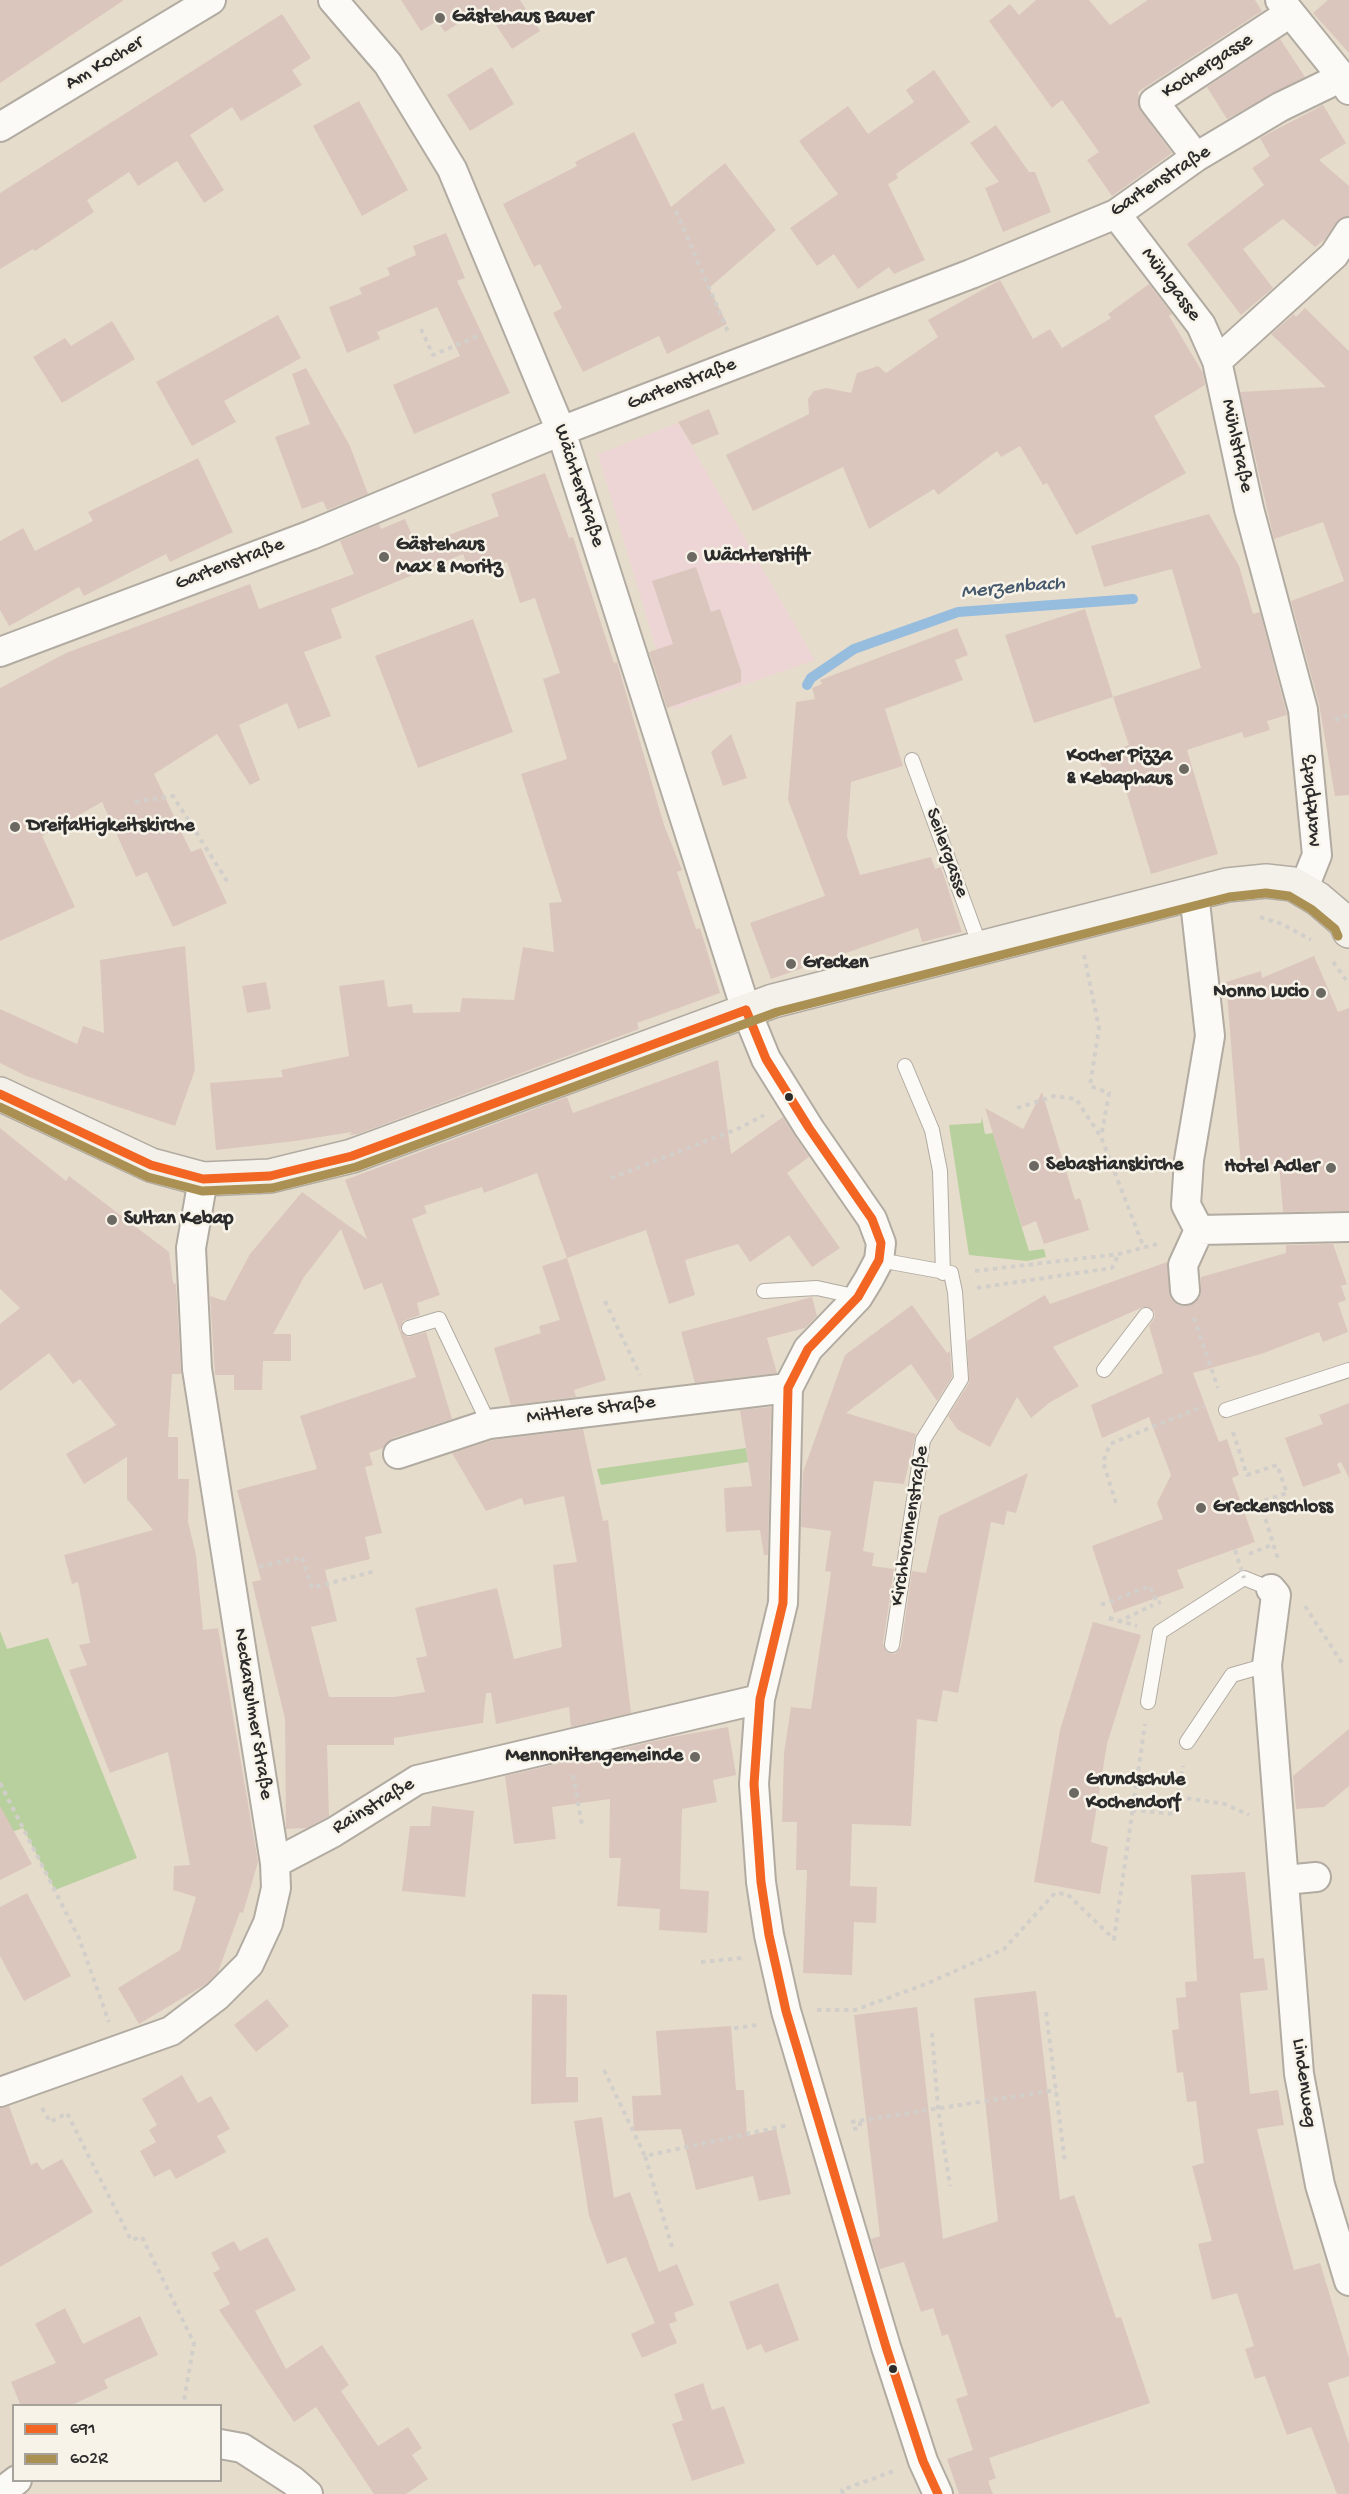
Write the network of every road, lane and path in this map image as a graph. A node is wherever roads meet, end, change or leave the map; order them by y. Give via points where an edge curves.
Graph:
1 (211, 0) edge
2 (333, 0) edge
3 (1285, 7) edge
4 (1346, 84) edge
5 (0, 127) edge
6 (1196, 157) junction
7 (676, 211) dead end
8 (1116, 214) junction
9 (1349, 232) edge
10 (422, 329) dead end
11 (478, 336) dead end
12 (1217, 361) junction
13 (741, 362) junction
14 (561, 431) junction
15 (0, 652) edge
16 (1304, 710) joint
17 (912, 760) dead end
18 (135, 802) dead end
19 (228, 884) dead end
20 (1303, 890) junction
21 (1194, 893) junction
22 (1254, 916) dead end
23 (1077, 922) junction
24 (1349, 931) edge
25 (980, 946) junction
26 (1318, 947) dead end
27 (1331, 960) dead end
28 (1349, 984) edge
29 (746, 1010) junction
30 (905, 1066) dead end
31 (0, 1094) edge
32 (790, 1100) junction
33 (1017, 1108) dead end
34 (1101, 1137) junction
35 (612, 1178) dead end
36 (203, 1179) junction
37 (1349, 1227) edge
38 (1199, 1230) junction
39 (1144, 1248) dead end
40 (879, 1260) junction
41 (947, 1273) junction
42 (765, 1292) dead end
43 (954, 1292) junction
44 (1181, 1292) joint
45 (858, 1297) junction
46 (605, 1301) dead end
47 (1146, 1315) dead end
48 (409, 1328) dead end
49 (1104, 1370) dead end
50 (1349, 1370) edge
51 (788, 1388) junction
52 (653, 1403) junction
53 (1205, 1406) dead end
54 (1226, 1410) junction
55 (489, 1424) junction
56 (398, 1454) dead end
57 (1116, 1503) dead end
58 (1245, 1546) dead end
59 (1235, 1550) dead end
60 (1247, 1555) dead end
61 (375, 1571) dead end
62 (230, 1573) junction
63 (1244, 1578) junction
64 (1150, 1586) dead end
65 (1273, 1595) junction
66 (1157, 1603) dead end
67 (1101, 1605) dead end
68 (1137, 1626) dead end
69 (892, 1645) dead end
70 (1267, 1665) junction
71 (1344, 1666) dead end
72 (760, 1700) junction
73 (1148, 1702) joint
74 (1187, 1742) joint
75 (568, 1745) junction
76 (0, 1783) edge
77 (1178, 1797) junction
78 (1225, 1804) dead end
79 (1132, 1810) junction
80 (582, 1824) dead end
81 (275, 1863) junction
82 (1316, 1877) dead end
83 (1285, 1880) junction
84 (774, 1955) junction
85 (701, 1962) dead end
86 (786, 2011) junction
87 (1046, 2012) dead end
88 (110, 2025) dead end
89 (932, 2033) dead end
90 (604, 2070) dead end
91 (13, 2088) edge
92 (1056, 2090) junction
93 (938, 2108) junction
94 (820, 2122) junction
95 (645, 2156) junction
96 (1065, 2163) dead end
97 (950, 2186) dead end
98 (672, 2247) dead end
99 (1349, 2281) edge
100 (183, 2404) edge
101 (222, 2444) edge
102 (923, 2461) junction
103 (16, 2482) edge
104 (0, 2493) edge
105 (308, 2494) edge
106 (843, 2494) edge
107 (938, 2494) edge

1 - 5 street, Am Kocher
2 - 14 street, Wächterstraße via 388,64 452,169
3 - 4 street
3 - 6 street, Kochergasse via 1154,102
4 - 6 street, Gartenstraße via 1280,107
6 - 8 street, Gartenstraße
7 - 13 path
8 - 12 street, Mühlgasse via 1201,325
8 - 13 street, Gartenstraße
9 - 12 street via 1334,255
10 - 11 path via 433,355
12 - 16 street, Mühlstraße via 1250,508
13 - 14 street, Gartenstraße
14 - 15 street, Gartenstraße via 310,535
14 - 29 street, Wächterstraße
16 - 20 street, Marktplatz via 1317,855
17 - 25 lane, Seilergasse
18 - 19 path via 173,796
20 - 21 main road via 1293,884 1266,881
20 - 24 main road via 1345,922
21 - 23 main road
21 - 38 street via 1210,1036 1189,1160 1186,1205
22 - 26 path via 1282,924
23 - 25 main road
23 - 34 path via 1099,1028 1090,1086 1109,1093
25 - 29 main road
27 - 28 path
29 - 32 street, Wächterstraße via 766,1059
29 - 36 main road via 352,1156 270,1176
30 - 41 lane, Kirchbrunnenstraße via 932,1130 940,1171
31 - 36 main road via 151,1165
32 - 35 path via 740,1128
32 - 40 street, Wächterstraße via 872,1219 881,1243
33 - 34 path via 1054,1096 1076,1099
34 - 39 path
36 - 62 street, Neckarsulmer Straße via 192,1248 197,1369
37 - 38 street
38 - 44 street via 1183,1265
40 - 41 lane
40 - 45 street
41 - 43 lane, Kirchbrunnenstraße
41 - 43 path via 1119,1254 1112,1268
42 - 45 lane via 817,1288
43 - 69 lane, Kirchbrunnenstraße via 961,1379 923,1440
44 - 54 path
45 - 51 street via 808,1349
46 - 52 path
47 - 49 lane
48 - 55 lane via 439,1319
50 - 54 lane
51 - 52 street, Mittlere Straße
51 - 72 street via 783,1603
52 - 55 street, Mittlere Straße
53 - 57 path via 1110,1444 1103,1462
54 - 65 path via 1247,1475 1277,1465 1287,1492 1260,1502 1279,1560
55 - 56 street, Mittlere Straße
58 - 60 path
59 - 63 path, bridge
61 - 62 path via 312,1588 302,1557
62 - 81 street, Neckarsulmer Straße
63 - 65 lane
63 - 73 lane via 1160,1632
64 - 67 path
65 - 70 street, Lindenweg
65 - 71 path via 1308,1606
66 - 68 path, bridge via 1120,1621 1109,1618
70 - 74 lane via 1232,1675
70 - 83 street, Lindenweg
72 - 75 street, Rainstraße
72 - 84 street via 754,1784 761,1882
73 - 79 path
74 - 77 path
75 - 80 path
75 - 81 street, Rainstraße via 417,1780 334,1832
76 - 88 path via 79,1938
77 - 78 path
77 - 79 path via 1174,1814
79 - 86 path via 1114,1939 1066,1894 1055,1893 1004,1949 926,1984 855,2010
81 - 91 street, Neckarsulmer Straße via 276,1888 268,1923 249,1964 217,1995 171,2031
82 - 83 street
83 - 99 street, Lindenweg via 1299,2074 1320,2185
84 - 85 path
84 - 86 street
86 - 94 street
87 - 92 path
89 - 93 path
90 - 95 path
91 - 100 path via 50,2122 67,2113 131,2240 142,2237 194,2343
92 - 93 path
92 - 96 path
93 - 94 path
93 - 97 path
94 - 95 path
94 - 102 street
95 - 98 path
101 - 105 street via 242,2448
102 - 106 path via 842,2490
102 - 107 street
103 - 104 street

